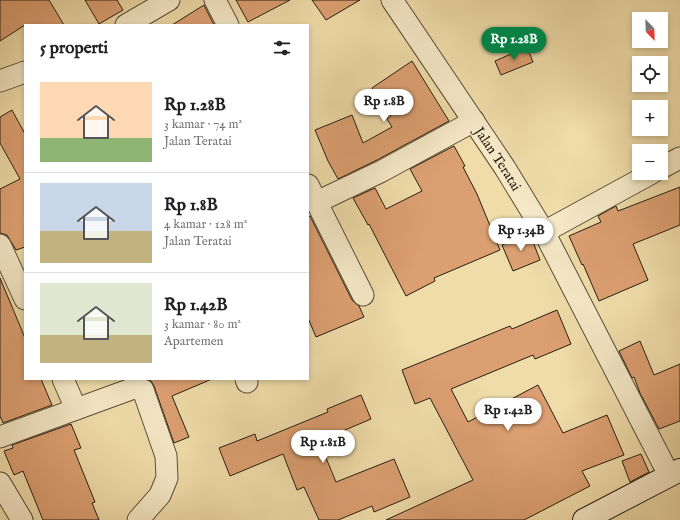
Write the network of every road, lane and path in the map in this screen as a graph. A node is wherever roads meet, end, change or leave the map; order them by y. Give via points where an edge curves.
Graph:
1 (169, 0) edge
2 (215, 0) edge
3 (392, 0) edge
4 (128, 24) edge
5 (227, 24) edge
6 (24, 72) edge
7 (0, 81) edge
8 (474, 121) junction
9 (680, 158) edge
10 (668, 164) edge
11 (639, 180) edge
12 (312, 194) edge
13 (544, 232) junction
14 (0, 245) edge
15 (363, 295) dead end
16 (24, 297) edge
17 (63, 380) edge
18 (76, 409) junction
19 (0, 438) edge
20 (674, 473) edge
21 (0, 483) edge
22 (589, 519) edge
23 (22, 520) edge
24 (138, 520) edge

1 - 4 street
2 - 5 street
3 - 8 street, Jalan Teratai
6 - 7 street
8 - 12 street via 382,171
8 - 13 street, Jalan Teratai
9 - 10 street
11 - 13 street
12 - 15 street
13 - 20 street, Jalan Teratai
14 - 16 street
17 - 18 street
18 - 19 street
18 - 24 street via 134,388 142,390 166,456 167,478 160,495
20 - 22 street
21 - 23 street

